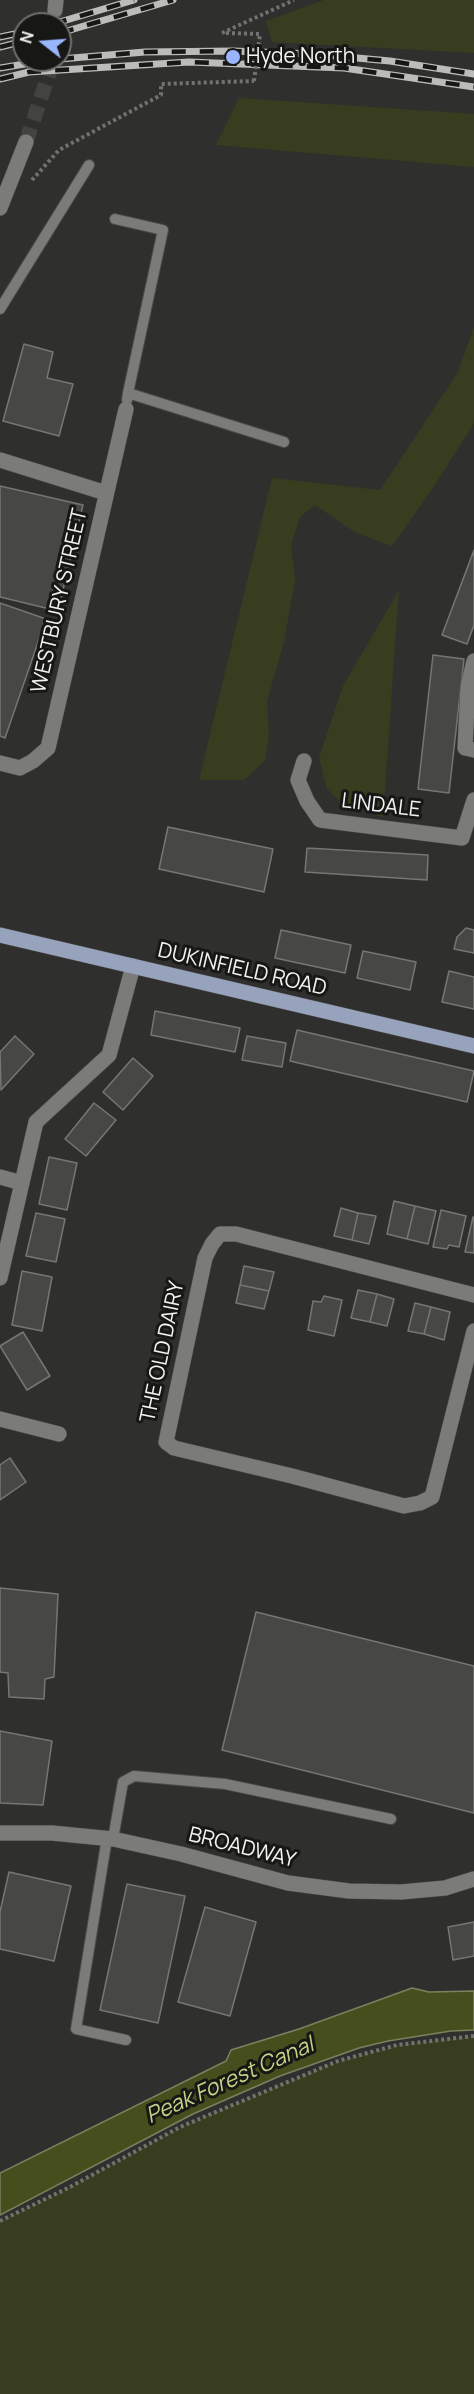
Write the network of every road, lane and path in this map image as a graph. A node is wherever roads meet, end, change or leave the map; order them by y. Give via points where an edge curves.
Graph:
1 (294, 0) edge
2 (26, 142) tunnel mouth
3 (89, 165) dead end
4 (28, 181) dead end
5 (0, 208) edge
6 (116, 219) dead end
7 (0, 309) edge
8 (128, 393) junction
9 (126, 409) joint
10 (284, 442) dead end
11 (0, 460) edge
12 (106, 493) junction
13 (474, 661) edge
14 (474, 750) edge
15 (304, 760) dead end
16 (0, 763) edge
17 (474, 800) edge
18 (0, 935) edge
19 (133, 966) junction
20 (474, 1046) edge
21 (0, 1177) edge
22 (22, 1183) junction
23 (0, 1278) edge
24 (474, 1295) edge
25 (474, 1332) edge
26 (0, 1419) edge
27 (59, 1434) dead end
28 (391, 1819) dead end
29 (0, 1833) edge
30 (110, 1838) junction
31 (474, 1879) edge
32 (474, 2036) edge
33 (126, 2040) dead end
34 (0, 2221) edge

1 - 4 path, bridge via 222,33 260,34 254,81 161,84 161,95 59,150 34,180
2 - 5 street
3 - 7 lane
6 - 8 lane via 163,230
8 - 9 lane
8 - 10 lane
9 - 12 street, WESTBURY STREET
11 - 12 street
12 - 16 street, WESTBURY STREET via 48,748 20,768
13 - 14 street via 465,730 465,748
15 - 17 street, LINDALE via 298,780 320,820 462,838
18 - 19 main road, DUKINFIELD ROAD
19 - 20 main road, DUKINFIELD ROAD
19 - 22 street via 109,1055 36,1122
21 - 22 street
22 - 23 street
24 - 25 street, THE OLD DAIRY via 236,1234 220,1234 205,1258 166,1442 174,1448 404,1506 420,1503 432,1497
26 - 27 street
28 - 30 lane via 225,1784 134,1776 123,1782
29 - 30 street, BROADWAY
30 - 31 street, BROADWAY via 288,1883 349,1891 445,1888
30 - 33 lane via 76,2029
32 - 34 path via 397,2045 338,2061 180,2127

